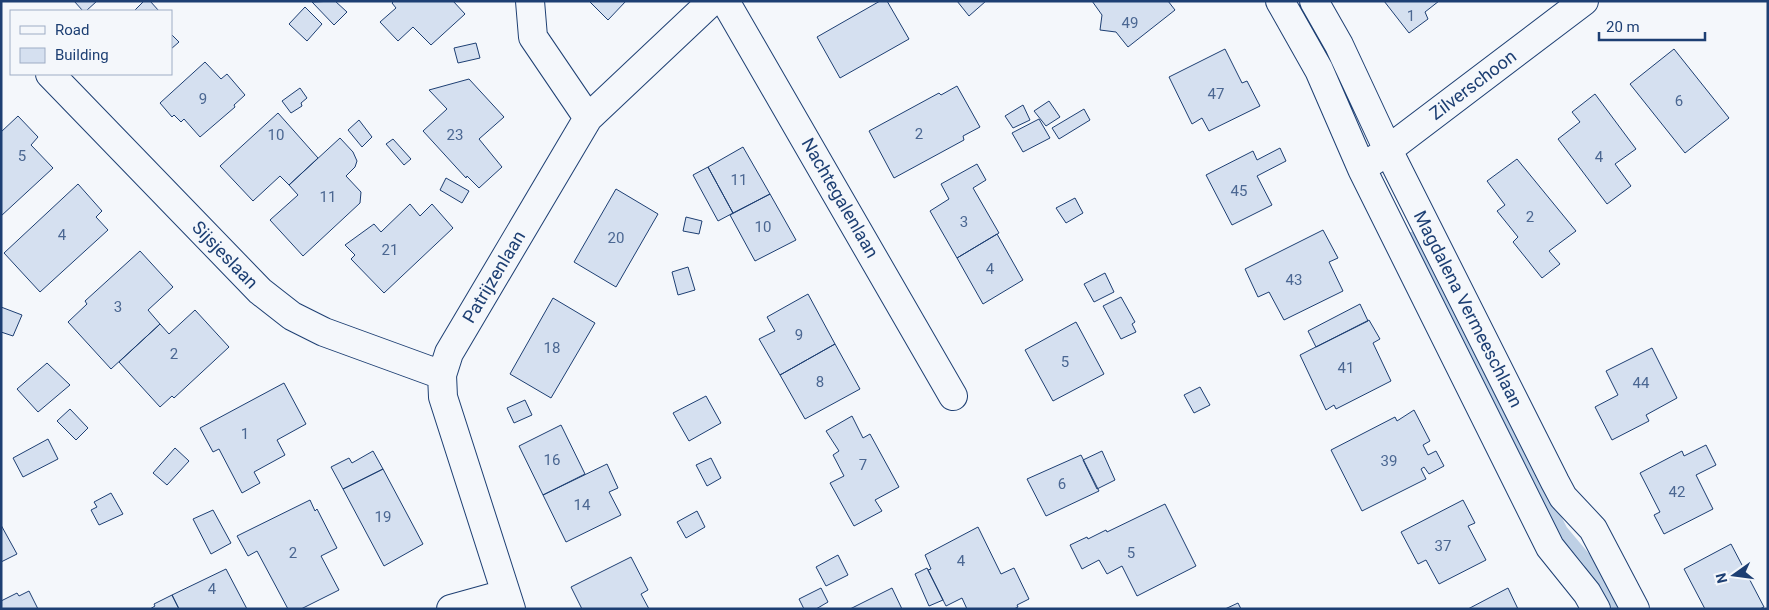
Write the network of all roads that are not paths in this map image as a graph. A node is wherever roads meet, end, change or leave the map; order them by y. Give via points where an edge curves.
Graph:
1 (530, 1) edge
2 (712, 1) edge
3 (725, 1) edge
4 (1280, 1) edge
5 (1314, 1) edge
6 (1584, 1) edge
7 (51, 75) edge
8 (588, 118) junction
9 (1388, 150) junction
10 (1362, 169) junction
11 (442, 375) junction
12 (953, 396) dead end
13 (508, 602) edge
14 (451, 609) edge
15 (1596, 609) edge
16 (1635, 609) edge

1 - 8 street via 533,37
2 - 8 street, Patrijzenlaan
3 - 12 street, Nachtegalenlaan
4 - 10 street, Magdalena Vermeeschlaan via 1319,70
5 - 9 street, Magdalena Vermeeschlaan via 1339,45
6 - 9 street, Zilverschoon
7 - 11 street, Sijsjeslaan via 260,291 292,316 324,332
8 - 11 street, Patrijzenlaan via 449,353
9 - 10 street, Zilverschoon
9 - 16 street, Magdalena Vermeeschlaan via 1563,497 1593,529
10 - 15 street, Magdalena Vermeeschlaan via 1550,547
11 - 13 street, Patrijzenlaan via 443,397
13 - 14 street

